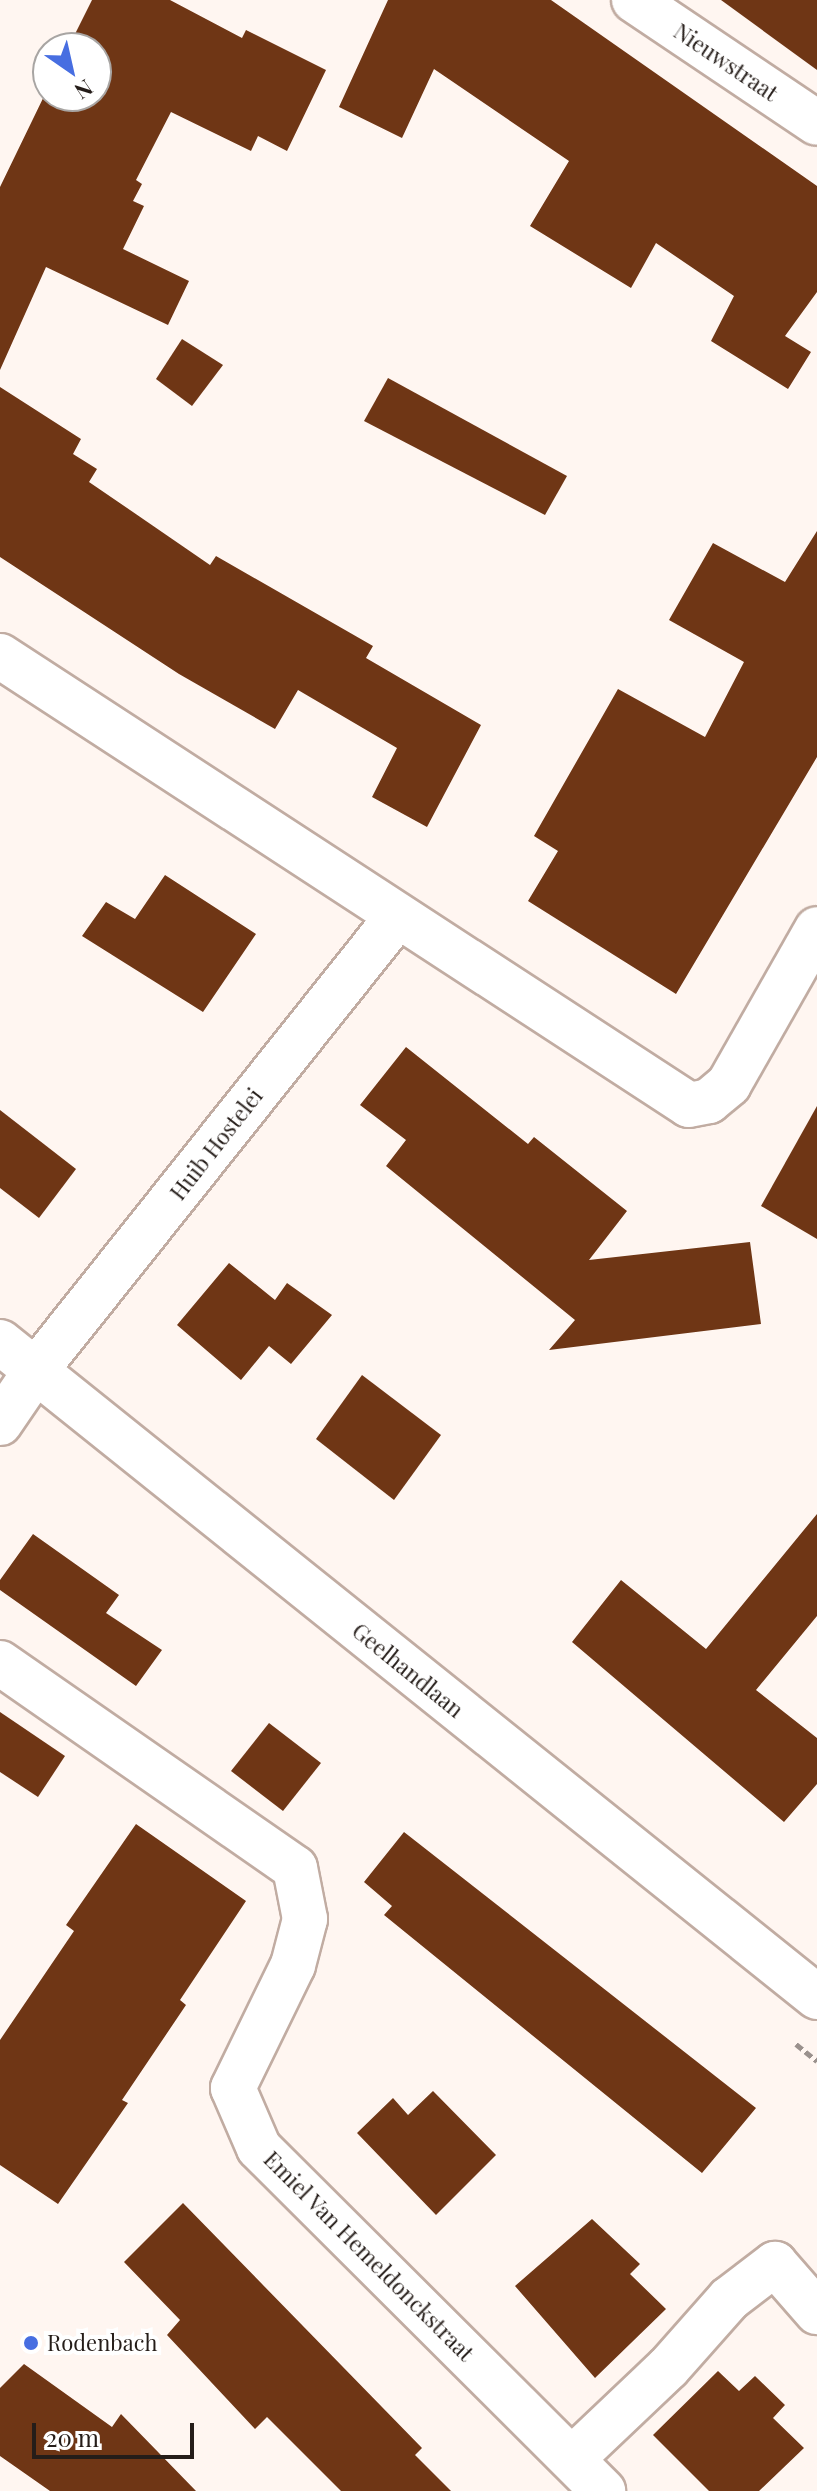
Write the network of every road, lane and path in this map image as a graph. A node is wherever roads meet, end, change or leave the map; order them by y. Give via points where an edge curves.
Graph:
1 (634, 0) edge
2 (817, 123) edge
3 (0, 656) edge
4 (397, 917) junction
5 (817, 929) edge
6 (0, 1342) edge
7 (36, 1370) junction
8 (0, 1423) edge
9 (0, 1663) edge
10 (817, 1997) edge
11 (817, 2312) edge
12 (573, 2458) junction
13 (603, 2491) edge

1 - 2 street, Nieuwstraat
3 - 4 street
4 - 5 street via 689,1105 709,1101 729,1084
4 - 7 street, Huib Hostelei
6 - 7 street, Geelhandlaan
7 - 8 street, Huib Hostelei
7 - 10 street, Geelhandlaan
9 - 12 street, Emiel Van Hemeldonckstraat via 295,1868 305,1919 293,1965 233,2088 259,2148
11 - 12 street via 775,2264 729,2299 668,2368
12 - 13 street, Emiel Van Hemeldonckstraat

